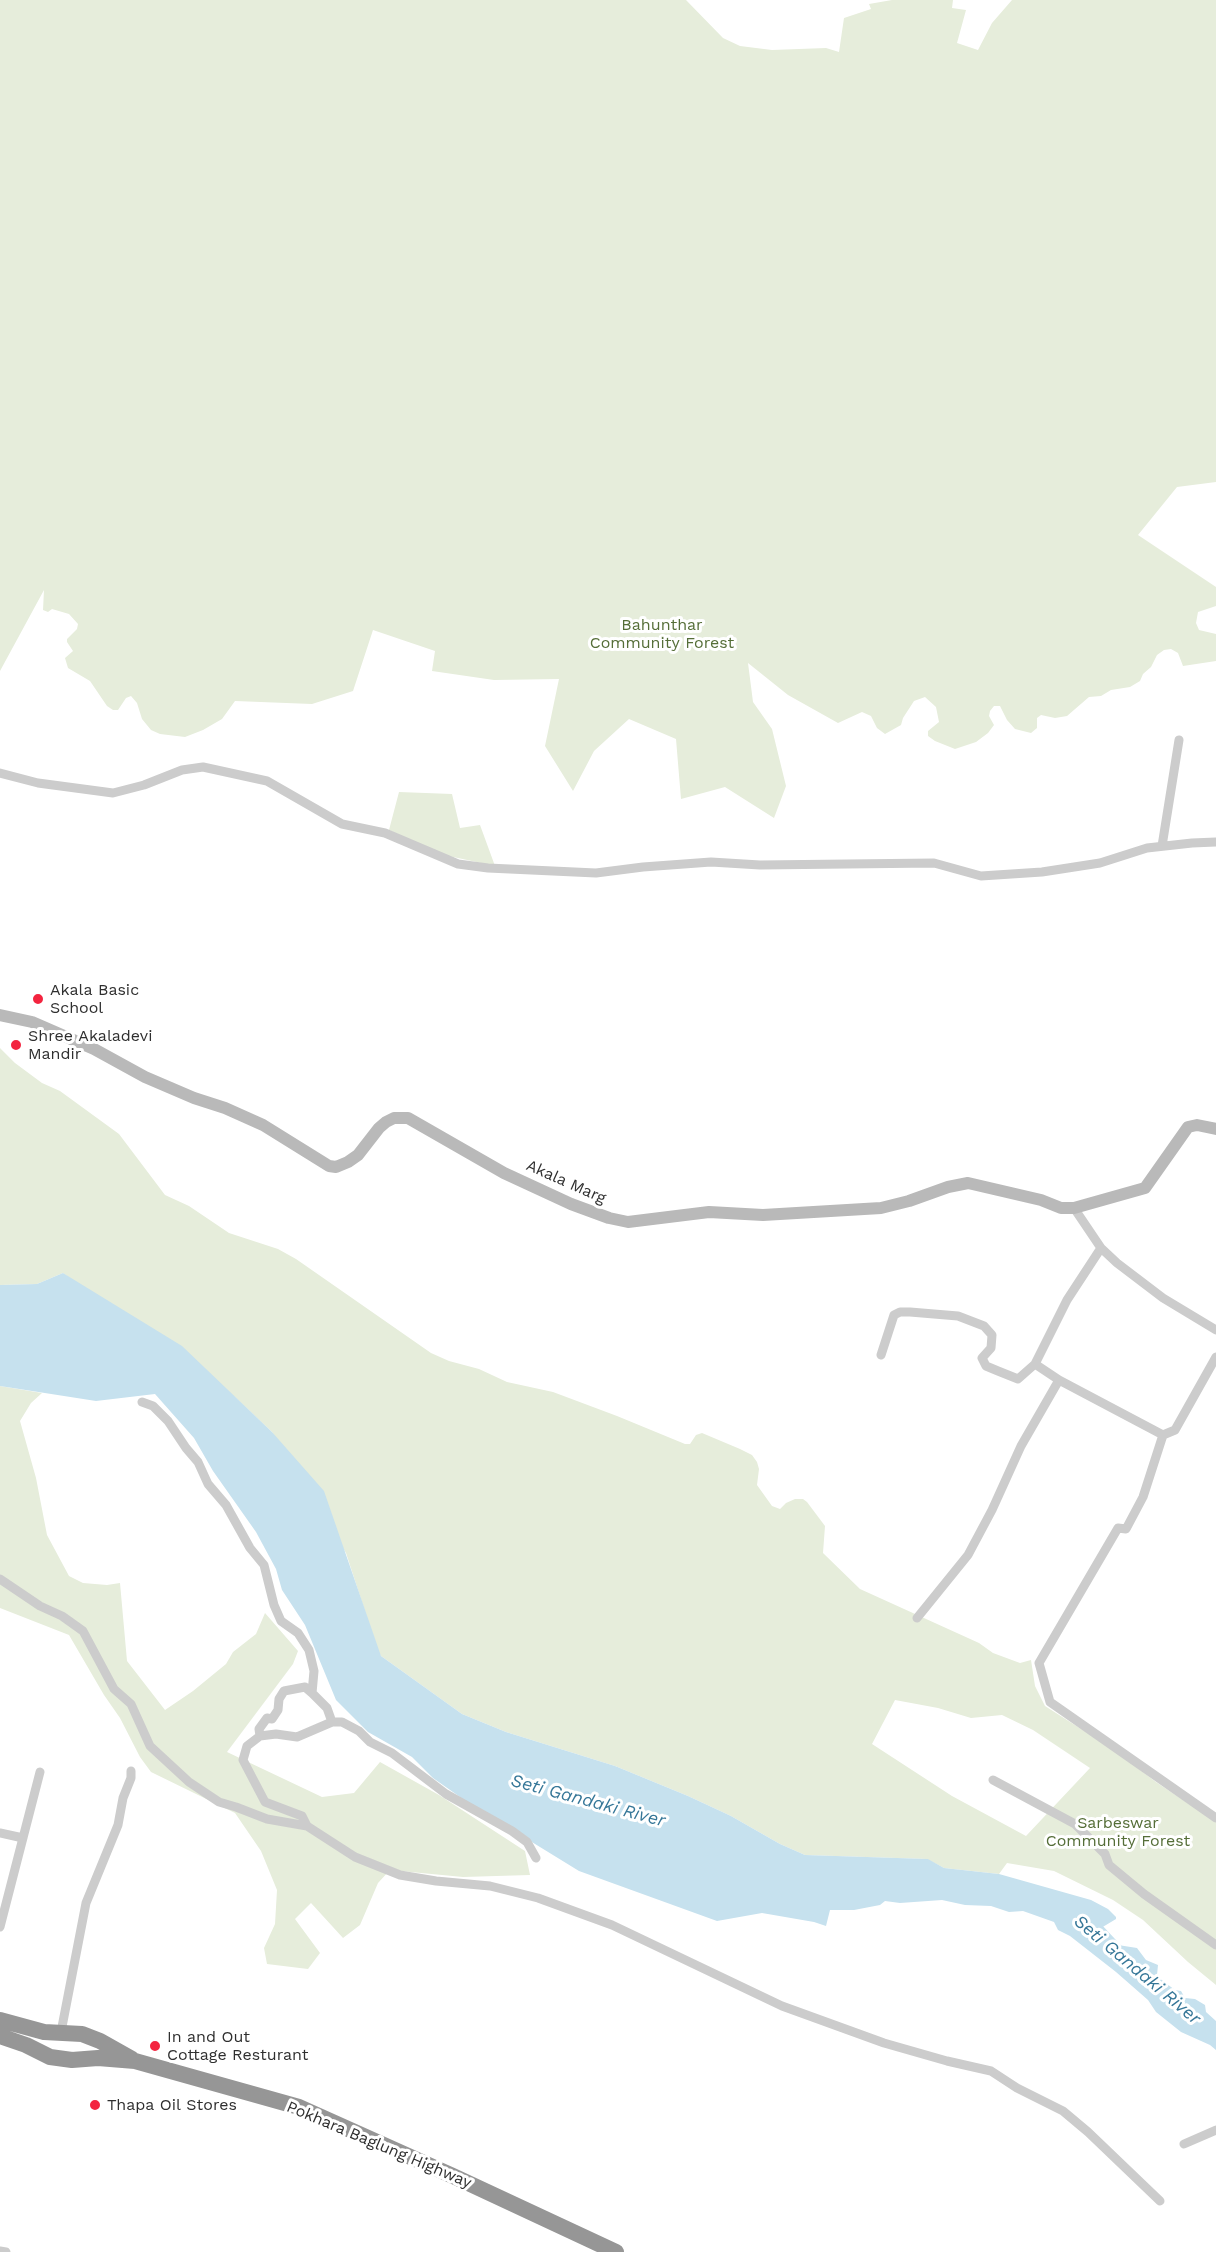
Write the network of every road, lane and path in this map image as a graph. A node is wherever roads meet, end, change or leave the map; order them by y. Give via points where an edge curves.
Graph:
1 (1179, 740) dead end
2 (0, 773) edge
3 (1216, 842) edge
4 (1162, 846) junction
5 (0, 1015) edge
6 (1216, 1129) edge
7 (1074, 1208) junction
8 (1101, 1248) junction
9 (1216, 1329) edge
10 (881, 1355) dead end
11 (1216, 1357) edge
12 (1035, 1364) junction
13 (1059, 1380) junction
14 (142, 1402) dead end
15 (1162, 1434) junction
16 (0, 1579) edge
17 (917, 1618) dead end
18 (312, 1693) junction
19 (332, 1722) junction
20 (260, 1736) junction
21 (131, 1771) dead end
22 (40, 1772) dead end
23 (993, 1780) dead end
24 (1216, 1818) edge
25 (307, 1826) junction
26 (0, 1833) edge
27 (23, 1838) junction
28 (536, 1858) dead end
29 (0, 1927) edge
30 (1216, 1945) edge
31 (0, 2020) edge
32 (61, 2032) junction
33 (0, 2036) edge
34 (135, 2061) junction
35 (1216, 2130) edge
36 (1184, 2144) dead end
37 (1160, 2201) dead end
38 (0, 2251) edge
39 (6, 2252) edge
40 (616, 2252) edge

1 - 4 street
2 - 4 street via 38,783 113,793 203,767 267,781 342,824 385,833 458,864 488,868 596,873 711,862 934,863 981,876 1042,873
3 - 4 street
5 - 7 main road, Akala Marg via 32,1022 111,1057 145,1077 263,1125 329,1166 342,1166 353,1159 386,1122 408,1118 504,1173 571,1204 620,1221 709,1212 763,1215 873,1208 968,1183
6 - 7 main road, Akala Marg via 1188,1127 1145,1188
7 - 8 street
8 - 9 street via 1163,1298
8 - 12 street via 1067,1300
10 - 12 street via 894,1315 910,1312 958,1316 984,1326 992,1335 991,1348 982,1358 986,1366 998,1371 1018,1379
11 - 15 street via 1175,1430
12 - 13 street
13 - 15 street
13 - 17 street via 1021,1446 968,1555
14 - 18 street via 168,1420 264,1565 281,1621 298,1633 309,1650 314,1671
15 - 24 street via 1143,1497 1126,1529 1118,1528 1039,1663 1050,1702
16 - 25 street via 82,1631 114,1689 130,1704 150,1746 189,1782 219,1802 248,1813
18 - 19 street via 327,1708
18 - 20 street via 305,1687 284,1690 278,1710 259,1729
19 - 20 street via 297,1737
19 - 28 street via 342,1722 359,1731 446,1794 512,1831 527,1842
20 - 25 street via 248,1746 243,1760 249,1774 266,1802 302,1816
21 - 32 street via 118,1825 86,1903
22 - 27 street
23 - 30 street via 1075,1824 1105,1854 1109,1865
25 - 37 street via 355,1857 400,1875 490,1886 538,1898 612,1925 782,2006 884,2043 991,2071 1063,2111
26 - 27 street
27 - 29 street
31 - 32 highway, Pokhara Baglung Highway via 44,2032
32 - 34 highway, Pokhara Baglung Highway via 100,2041
33 - 34 highway, Pokhara Baglung Highway via 63,2059
34 - 40 highway, Pokhara Baglung Highway via 299,2107
35 - 36 street
38 - 39 street

